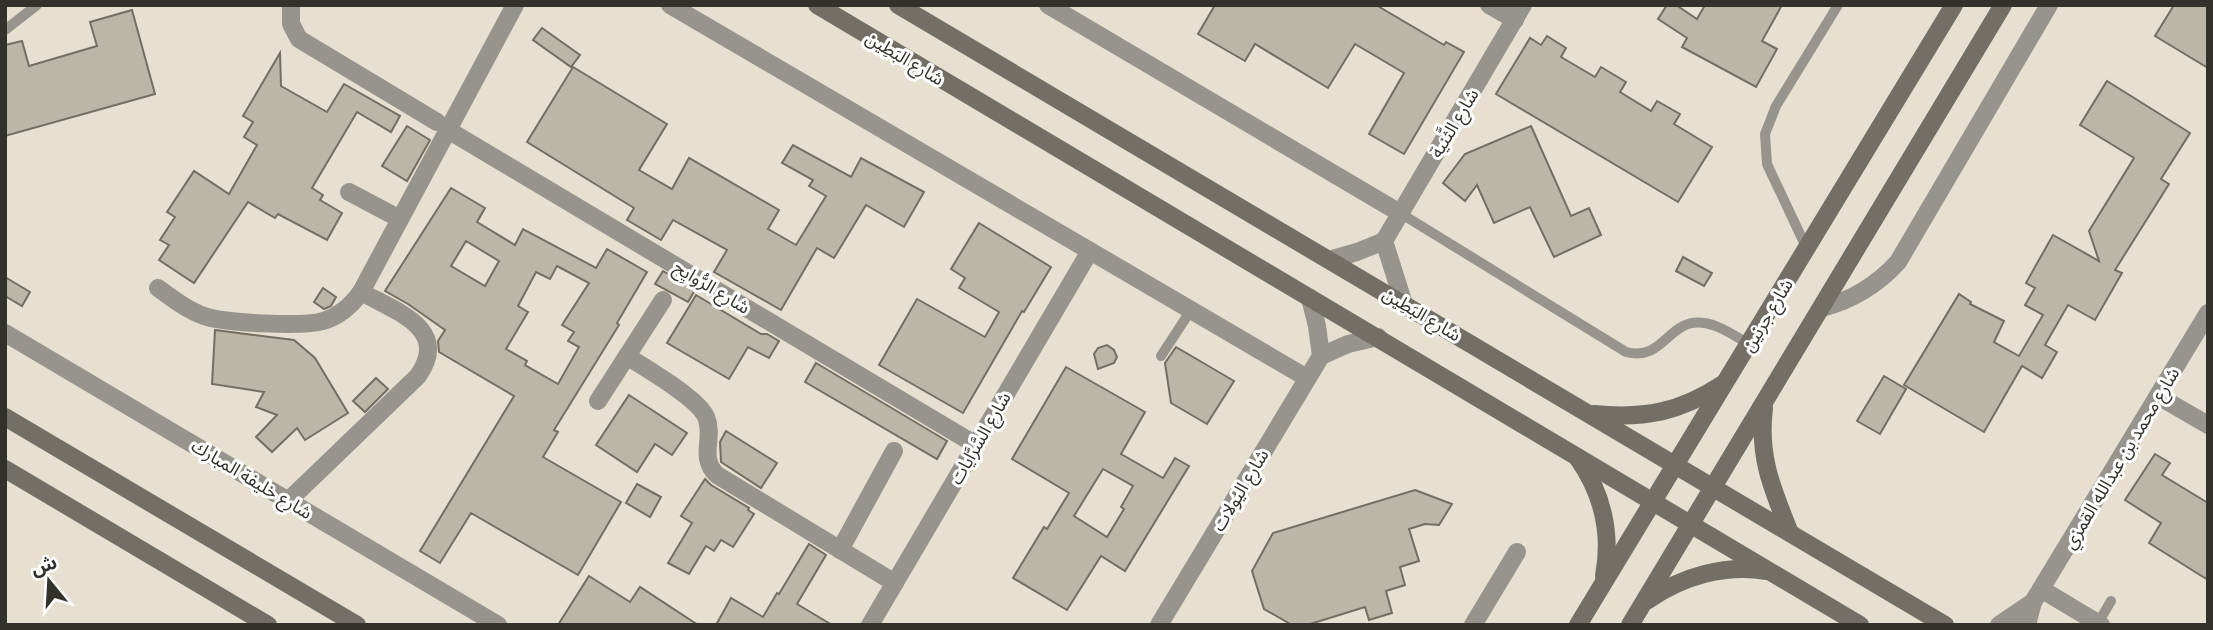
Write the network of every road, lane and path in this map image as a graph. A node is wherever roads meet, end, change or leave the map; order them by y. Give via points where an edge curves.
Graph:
1 (37, 5) edge
2 (291, 5) edge
3 (515, 5) edge
4 (670, 5) edge
5 (817, 5) edge
6 (898, 5) edge
7 (1048, 5) edge
8 (1489, 5) edge
9 (1838, 5) edge
10 (1954, 5) edge
11 (2003, 5) edge
12 (2049, 5) edge
13 (1519, 13) edge
14 (5, 30) edge
15 (443, 126) junction
16 (349, 192) dead end
17 (1400, 213) junction
18 (400, 219) junction
19 (1384, 241) junction
20 (1807, 249) junction
21 (1090, 251) junction
22 (1329, 260) junction
23 (158, 288) dead end
24 (361, 292) junction
25 (1310, 298) junction
26 (663, 300) dead end
27 (1405, 304) junction
28 (1822, 308) junction
29 (1191, 310) junction
30 (2208, 313) edge
31 (5, 333) edge
32 (1378, 337) junction
33 (1749, 344) junction
34 (627, 356) junction
35 (1161, 356) dead end
36 (1321, 356) junction
37 (1307, 378) junction
38 (1726, 382) junction
39 (2158, 396) junction
40 (598, 401) dead end
41 (1765, 402) junction
42 (1589, 413) junction
43 (5, 417) edge
44 (2208, 425) edge
45 (976, 445) junction
46 (894, 452) dead end
47 (1574, 454) junction
48 (1676, 464) junction
49 (5, 469) edge
50 (1714, 488) junction
51 (288, 501) junction
52 (1653, 501) junction
53 (1692, 524) junction
54 (1790, 533) junction
55 (840, 550) junction
56 (1517, 552) dead end
57 (1772, 572) junction
58 (895, 583) junction
59 (1603, 584) junction
60 (2037, 596) junction
61 (2111, 601) dead end
62 (1642, 604) junction
63 (2100, 624) edge
64 (268, 625) edge
65 (357, 625) edge
66 (498, 625) edge
67 (870, 625) edge
68 (1159, 625) edge
69 (1473, 625) edge
70 (1578, 625) edge
71 (1630, 625) edge
72 (1860, 625) edge
73 (1945, 625) edge
74 (1999, 625) edge
75 (2028, 625) edge

1 - 14 lane
2 - 15 street, شارع الرُّوايِح via 291,24 299,39
3 - 15 street
4 - 21 street
5 - 25 main road, شارع البَطِين
6 - 22 main road, شارع البَطِين
7 - 17 street
8 - 13 street
9 - 20 lane via 1776,106 1765,134 1767,164
10 - 20 main road, شارع جرنين
11 - 28 main road
12 - 28 street via 1898,261 1858,295
13 - 17 street, شارع الثَّنية
15 - 18 street
15 - 45 street, شارع الرُّوايِح
16 - 18 street
17 - 19 street, شارع الثَّنية
17 - 33 lane via 1626,352 1651,352 1676,329 1692,323 1709,324
18 - 24 street
19 - 22 street
19 - 27 street
20 - 33 main road, شارع جرنين
21 - 29 street
21 - 45 street, شارع السَّرَّايات
22 - 27 main road, شارع البَطِين
23 - 24 street via 184,307 211,318 301,324 340,314
24 - 51 street via 421,327 429,347 424,367
25 - 32 main road, شارع البَطِين
25 - 36 street
26 - 34 street
27 - 42 main road, شارع البَطِين
28 - 41 main road
29 - 35 lane
29 - 37 street
30 - 39 street, شارع محمد بن عبدالله القمزي
31 - 51 street, شارع خليفة المبارك
32 - 36 street
32 - 47 main road, شارع البَطِين
33 - 38 main road, شارع جرنين
34 - 40 street
34 - 55 street via 702,410 709,430 706,457 717,475
36 - 37 street, شارع اليُولات
37 - 68 street, شارع اليُولات
38 - 42 main road via 1666,412 1628,417
38 - 48 main road, شارع جرنين
39 - 44 street
39 - 60 street, شارع محمد بن عبدالله القمزي
41 - 50 main road
41 - 54 main road via 1766,471
42 - 48 main road, شارع البَطِين
43 - 65 main road
45 - 58 street, شارع السَّرَّايات
46 - 55 street
47 - 52 main road, شارع البَطِين
47 - 59 main road via 1592,481 1603,512 1607,548
48 - 50 main road, شارع البَطِين
48 - 52 main road, شارع جرنين
49 - 64 main road
50 - 53 main road
50 - 54 main road, شارع البَطِين
51 - 66 street, شارع خليفة المبارك
52 - 53 main road, شارع البَطِين
52 - 59 main road, شارع جرنين
53 - 57 main road, شارع البَطِين
53 - 62 main road
54 - 73 main road, شارع البَطِين
55 - 58 street
56 - 69 street
57 - 62 main road via 1737,569 1702,574
57 - 72 main road, شارع البَطِين
58 - 67 street, شارع السَّرَّايات
59 - 70 main road, شارع جرنين
60 - 63 street
60 - 74 street, شارع محمد بن عبدالله القمزي
60 - 75 street, شارع محمد بن عبدالله القمزي
61 - 63 lane
62 - 71 main road

